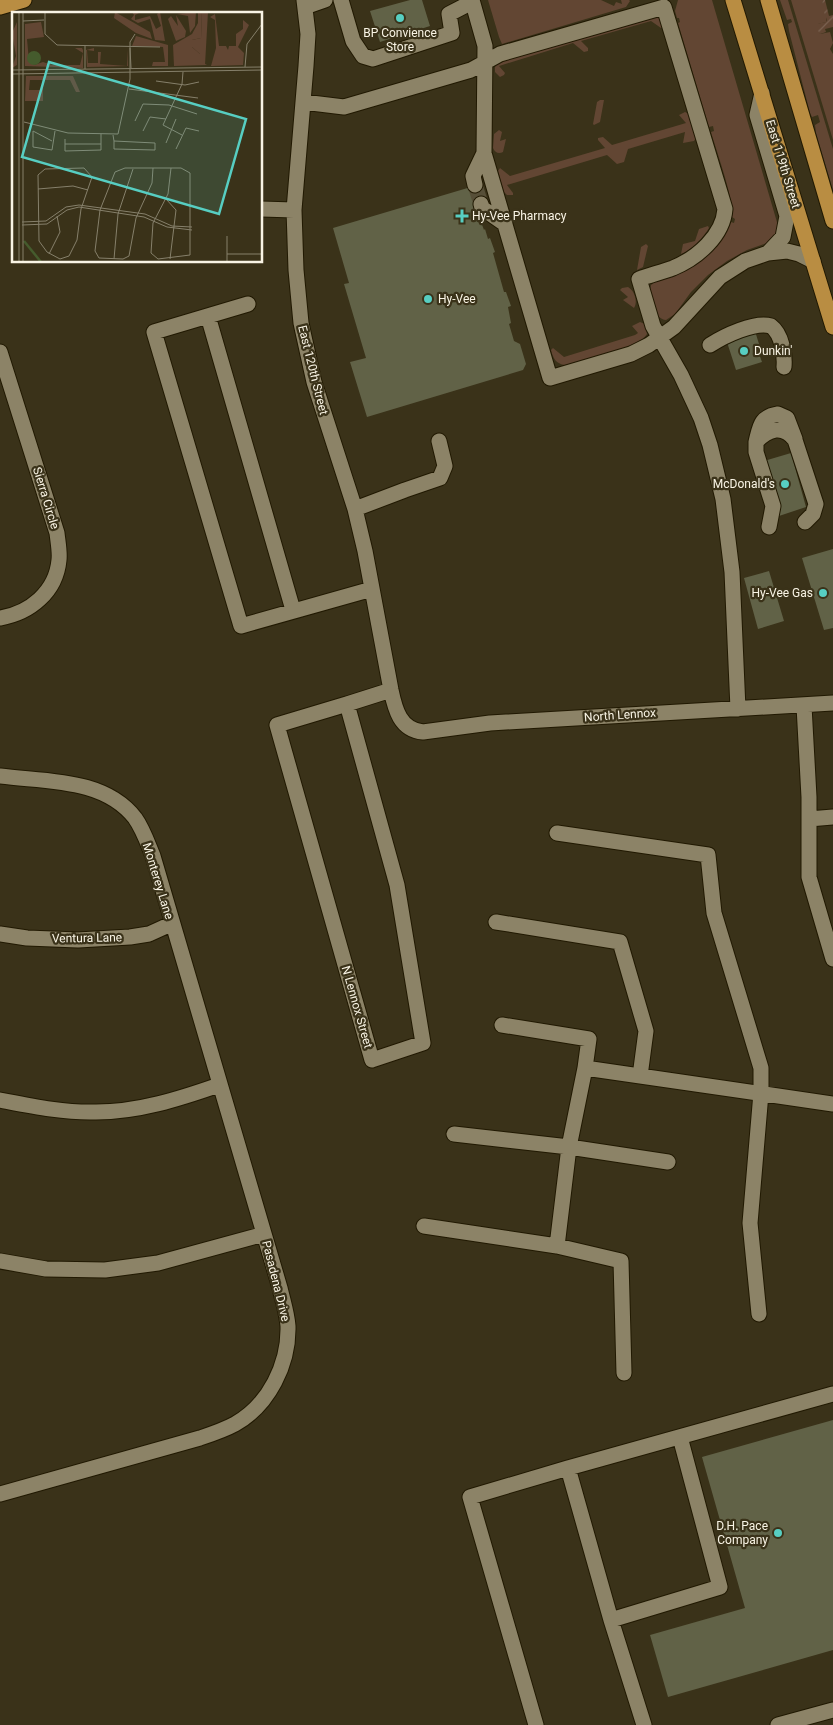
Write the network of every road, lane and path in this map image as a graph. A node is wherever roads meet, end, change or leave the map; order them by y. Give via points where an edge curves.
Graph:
1 (24, 0) edge
2 (325, 0) edge
3 (341, 0) edge
4 (733, 0) edge
5 (768, 0) edge
6 (472, 1) edge
7 (304, 3) edge
8 (0, 7) edge
9 (447, 7) edge
10 (637, 7) edge
11 (485, 62) junction
12 (762, 93) junction
13 (302, 102) junction
14 (484, 153) junction
15 (476, 185) tunnel mouth
16 (481, 204) tunnel mouth
17 (262, 209) edge
18 (294, 210) junction
19 (833, 222) edge
20 (505, 224) junction
21 (768, 253) junction
22 (813, 262) junction
23 (248, 304) dead end
24 (208, 316) junction
25 (833, 327) edge
26 (660, 337) junction
27 (710, 344) dead end
28 (0, 352) edge
29 (784, 367) dead end
30 (439, 441) dead end
31 (355, 510) junction
32 (805, 522) dead end
33 (769, 527) dead end
34 (372, 589) junction
35 (293, 610) junction
36 (0, 618) edge
37 (391, 690) junction
38 (833, 703) edge
39 (347, 704) junction
40 (804, 706) junction
41 (738, 709) junction
42 (409, 728) joint
43 (0, 776) edge
44 (833, 817) edge
45 (809, 819) junction
46 (557, 833) dead end
47 (496, 922) dead end
48 (171, 924) junction
49 (0, 934) edge
50 (833, 958) edge
51 (502, 1025) dead end
52 (585, 1068) junction
53 (640, 1076) junction
54 (219, 1085) junction
55 (761, 1093) junction
56 (0, 1100) edge
57 (833, 1104) edge
58 (454, 1134) dead end
59 (569, 1147) junction
60 (668, 1162) dead end
61 (424, 1226) dead end
62 (264, 1234) junction
63 (557, 1246) junction
64 (0, 1261) edge
65 (759, 1314) dead end
66 (624, 1372) dead end
67 (833, 1394) edge
68 (680, 1437) junction
69 (568, 1468) junction
70 (0, 1494) edge
71 (611, 1620) junction
72 (833, 1710) edge
73 (536, 1725) edge
74 (644, 1725) edge
75 (778, 1725) edge

1 - 8 main road
2 - 7 street
3 - 9 street via 353,41 363,56 374,59 452,33
4 - 12 main road, East 119th Street
5 - 19 main road
6 - 9 street
6 - 11 street via 485,46
7 - 13 street, East 120th Street via 308,34
10 - 11 street
10 - 26 street via 664,6 725,209 720,228 692,258 674,268 639,279 653,326
11 - 13 street via 470,70 344,107
11 - 14 street
12 - 21 street via 757,115 787,216 783,237
12 - 22 main road, East 119th Street
13 - 18 street, East 120th Street
14 - 15 street via 473,176
14 - 20 street
16 - 20 street
17 - 18 street
18 - 31 street, East 120th Street via 302,324 314,382
20 - 26 street via 550,378 631,354
21 - 22 street via 788,251
21 - 26 street via 720,277 674,327
22 - 25 main road, East 119th Street
23 - 24 street
24 - 35 street
24 - 35 street via 154,332 241,626
26 - 41 street via 701,418 723,500 732,572
27 - 29 street via 724,336 760,325 771,326 778,334 785,357
28 - 36 street, Sierra Circle via 57,533 60,559 45,595 29,609
30 - 31 street via 445,466 440,478
31 - 34 street, East 120th Street
32 - 33 street via 813,514 816,504 795,440 790,434 777,430 762,435 756,442 756,452 773,506
34 - 35 street
34 - 37 street, East 120th Street
37 - 39 street, N Lennox Street
37 - 42 street, East 120th Street via 396,712
38 - 40 street, North Lennox
39 - 39 street, N Lennox Street via 397,884 423,1043 372,1060 277,725
40 - 41 street, North Lennox
40 - 45 street
41 - 42 street, North Lennox via 490,723 423,732
43 - 48 street, Monterey Lane via 77,785 98,790 121,803 136,819 148,842
44 - 45 street
45 - 50 street via 809,877
46 - 55 street via 708,855 714,913 762,1068
47 - 53 street via 620,942 646,1031
48 - 49 street, Ventura Lane via 149,934 130,937 78,940
48 - 54 street, Monterey Lane
51 - 52 street via 589,1039
52 - 53 street
52 - 59 street
53 - 55 street
54 - 56 street via 172,1101 119,1111 71,1112
54 - 62 street, Monterey Lane
55 - 57 street
55 - 65 street via 750,1223
58 - 59 street
59 - 60 street
59 - 63 street
61 - 63 street
62 - 64 street, Pasadena Drive via 158,1263 105,1270 46,1268
62 - 70 street, Pasadena Drive via 286,1311 287,1343 275,1381 250,1413 223,1430 200,1438
63 - 66 street via 621,1261
67 - 68 street
68 - 69 street
68 - 71 street via 720,1587
69 - 71 street
69 - 73 street via 470,1497
71 - 74 street
72 - 75 street

